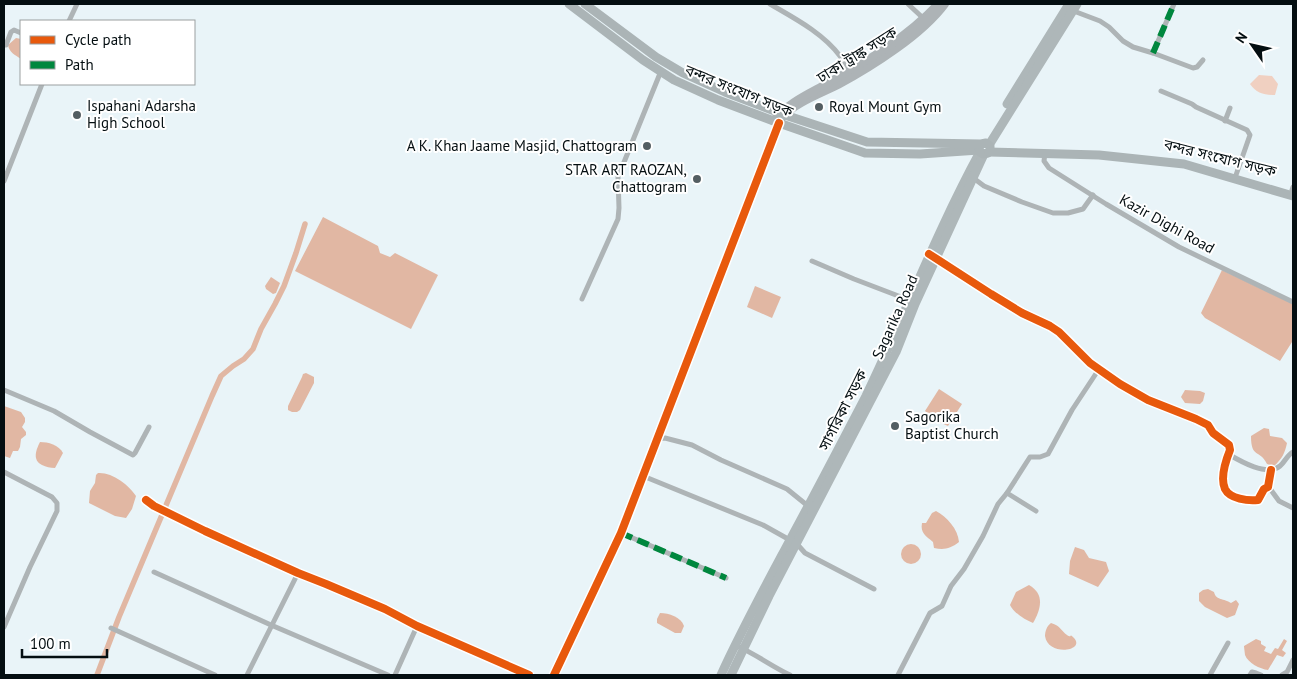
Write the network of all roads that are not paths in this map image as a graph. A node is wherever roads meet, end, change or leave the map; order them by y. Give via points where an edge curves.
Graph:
1 (77, 4) edge
2 (569, 4) edge
3 (584, 4) edge
4 (770, 4) edge
5 (908, 4) edge
6 (938, 4) edge
7 (945, 4) edge
8 (1174, 4) edge
9 (1072, 7) edge
10 (923, 18) junction
11 (69, 20) edge
12 (20, 33) edge
13 (4, 45) edge
14 (1153, 53) junction
15 (1203, 60) dead end
16 (848, 70) junction
17 (661, 71) junction
18 (42, 85) edge
19 (1161, 91) dead end
20 (1230, 108) dead end
21 (782, 114) junction
22 (1225, 121) junction
23 (776, 122) junction
24 (984, 148) junction
25 (1045, 153) junction
26 (1236, 175) junction
27 (971, 176) junction
28 (4, 180) edge
29 (1293, 191) edge
30 (1093, 195) junction
31 (933, 257) junction
32 (812, 261) dead end
33 (582, 299) dead end
34 (909, 300) junction
35 (1293, 302) edge
36 (892, 350) junction
37 (1098, 369) junction
38 (4, 390) edge
39 (149, 427) dead end
40 (657, 439) junction
41 (1293, 452) edge
42 (1228, 454) junction
43 (1271, 470) junction
44 (4, 472) edge
45 (643, 476) junction
46 (1268, 487) junction
47 (1008, 493) junction
48 (146, 500) dead end
49 (808, 506) junction
50 (1293, 508) edge
51 (1036, 511) dead end
52 (621, 533) junction
53 (793, 542) junction
54 (154, 572) dead end
55 (298, 573) junction
56 (726, 578) dead end
57 (874, 589) dead end
58 (271, 625) junction
59 (417, 626) junction
60 (4, 627) edge
61 (112, 628) dead end
62 (1228, 643) dead end
63 (739, 647) junction
64 (1293, 660) edge
65 (215, 675) edge
66 (248, 675) edge
67 (388, 675) edge
68 (396, 675) edge
69 (529, 675) edge
70 (554, 675) edge
71 (721, 675) edge
72 (731, 675) edge
73 (790, 675) edge
74 (898, 675) edge
75 (1210, 675) edge
76 (1250, 675) edge
77 (1261, 675) edge
78 (1282, 675) edge

1 - 11 street
2 - 17 highway, বন্দর সংযোগ সড়ক
3 - 21 highway, বন্দর সংযোগ সড়ক via 683,73
4 - 16 street via 810,28 840,56
5 - 10 street
6 - 10 main road, ঢাকা ট্রাঙ্ক সড়ক
7 - 21 main road, ঢাকা ট্রাঙ্ক সড়ক via 901,45 840,84
8 - 14 street
9 - 14 street via 1109,26 1133,47
9 - 24 main road, সাগরিকা সড়ক
10 - 16 main road, ঢাকা ট্রাঙ্ক সড়ক via 903,35
12 - 13 street via 11,32
14 - 15 street via 1193,68
16 - 21 main road, ঢাকা ট্রাঙ্ক সড়ক via 805,95
17 - 23 highway, বন্দর সংযোগ সড়ক via 718,100
17 - 33 street via 618,177 618,219
18 - 28 street
19 - 22 street
20 - 22 street
21 - 23 main road, ঢাকা ট্রাঙ্ক সড়ক
21 - 24 highway, বন্দর সংযোগ সড়ক via 867,142
22 - 26 street via 1247,130 1250,135
23 - 24 highway, বন্দর সংযোগ সড়ক via 865,153 920,154
23 - 40 street
24 - 25 highway, বন্দর সংযোগ সড়ক
24 - 26 highway, বন্দর সংযোগ সড়ক via 1089,149 1177,158
24 - 27 main road, সাগরিকা সড়ক
25 - 29 highway, বন্দর সংযোগ সড়ক via 1184,164
25 - 30 street, Kazir Dighi Road via 1044,161 1049,168
26 - 29 highway, বন্দর সংযোগ সড়ক
27 - 30 street via 984,186 1053,213 1083,208
27 - 31 main road, সাগরিকা সড়ক
30 - 35 street, Kazir Dighi Road via 1179,247
31 - 34 main road, সাগরিকা সড়ক
31 - 36 main road, Sagarika Road
31 - 37 street via 1022,313 1060,332
32 - 34 street
34 - 36 main road, সাগরিকা সড়ক
36 - 49 main road, সাগরিকা সড়ক via 877,372
36 - 53 main road, Sagarika Road
37 - 42 street via 1148,400 1208,425 1229,445
37 - 47 street via 1048,454 1030,457
38 - 39 street via 54,410 133,455
40 - 45 street
40 - 49 street via 692,445 787,489
41 - 43 street
42 - 43 street via 1243,463
42 - 46 street via 1223,477 1225,489 1231,495 1258,500
43 - 46 street
44 - 60 street via 52,497 57,503 57,511
45 - 52 street
45 - 53 street via 763,525
46 - 50 street via 1279,501
47 - 51 street
47 - 74 street via 998,504 942,606 930,613
48 - 55 street via 169,514
49 - 53 main road, সাগরিকা সড়ক
52 - 56 street
52 - 70 street
53 - 57 street via 805,553
53 - 63 main road, সাগরিকা সড়ক via 761,593
54 - 58 street
55 - 58 street
55 - 59 street
58 - 66 street
58 - 67 street
59 - 68 street
59 - 69 street
61 - 65 street
62 - 75 street
63 - 71 main road, সাগরিকা সড়ক
63 - 72 main road
63 - 73 street
64 - 78 street
76 - 77 street via 1252,672

